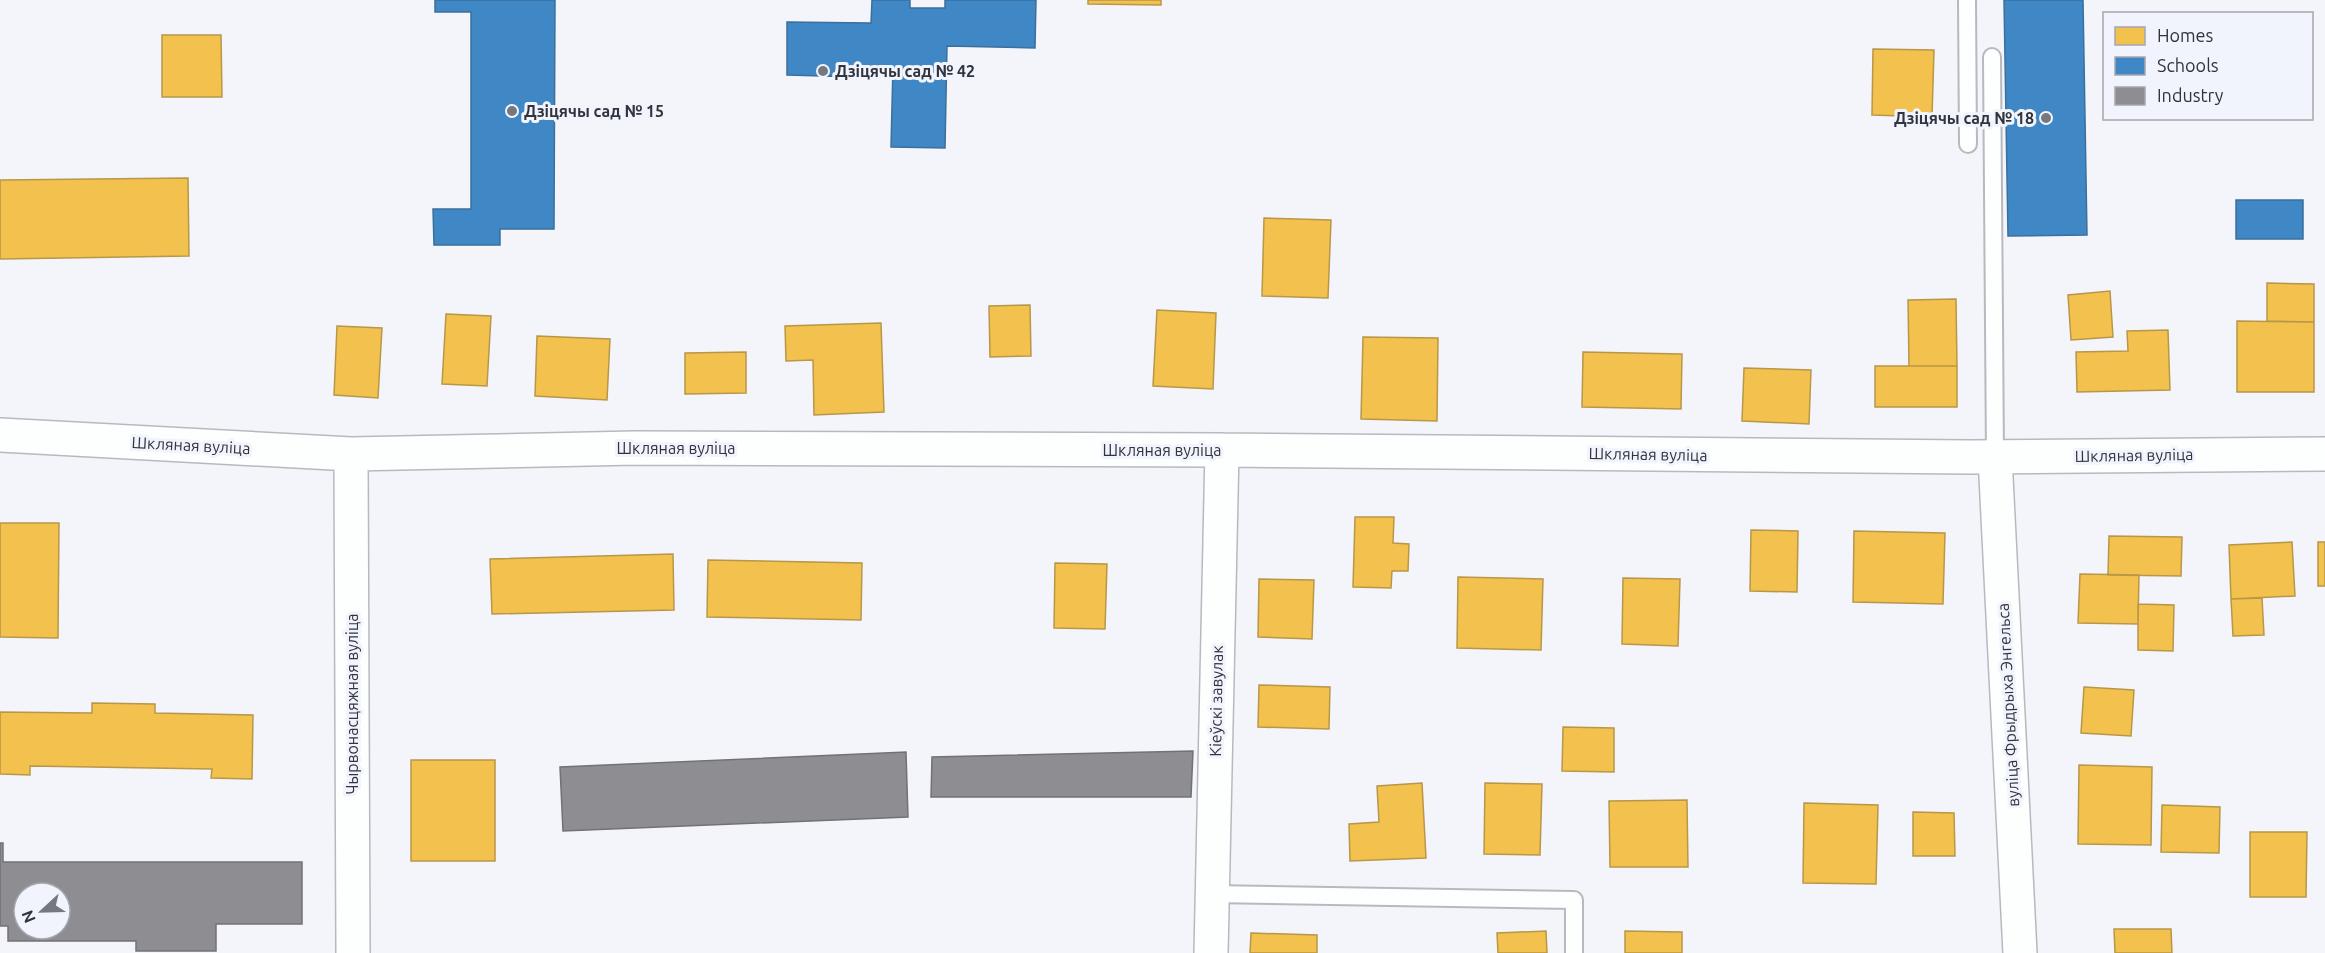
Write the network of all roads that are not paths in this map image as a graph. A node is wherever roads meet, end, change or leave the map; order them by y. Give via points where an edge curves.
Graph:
1 (1967, 0) edge
2 (1992, 57) dead end
3 (1968, 144) dead end
4 (0, 435) edge
5 (1222, 450) junction
6 (351, 454) junction
7 (2325, 454) edge
8 (1995, 457) junction
9 (1211, 894) junction
10 (352, 953) edge
11 (1211, 953) edge
12 (1574, 953) edge
13 (2020, 953) edge

1 - 3 lane
2 - 8 lane
4 - 6 street, Шкляная вуліца
5 - 6 street, Шкляная вуліца via 635,448
5 - 8 street, Шкляная вуліца
5 - 9 street, Кіеўскі завулак
6 - 10 street, Чырвонасцяжная вуліца
7 - 8 street, Шкляная вуліца
8 - 13 street, вуліца Фрыдрыха Энгельса
9 - 11 street, Кіеўскі завулак
9 - 12 lane via 1574,900

